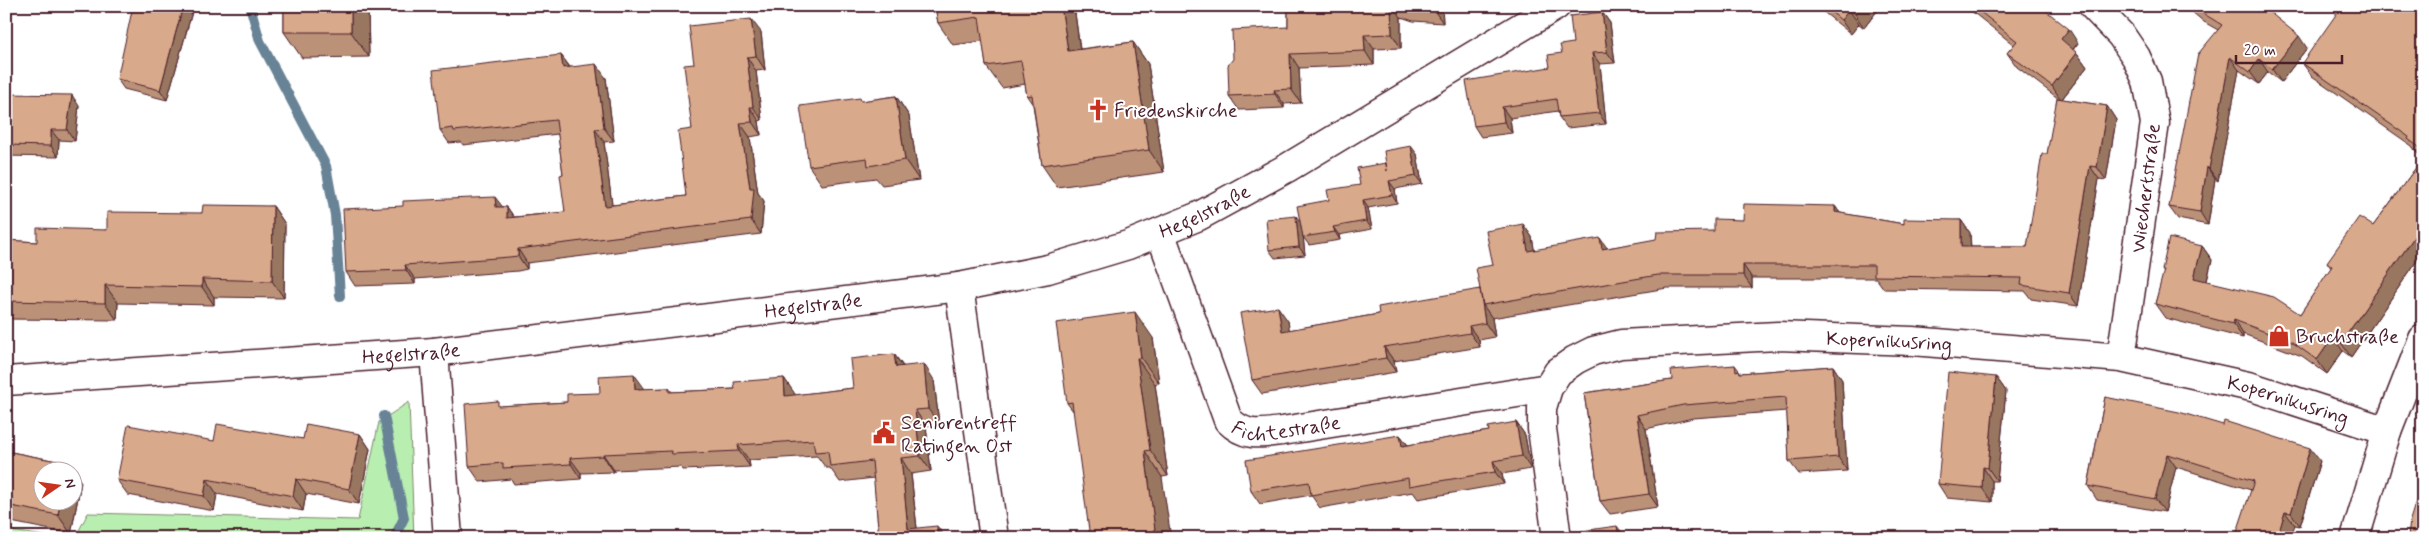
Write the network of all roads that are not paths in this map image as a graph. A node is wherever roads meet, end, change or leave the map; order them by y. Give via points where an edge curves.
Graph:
1 (1556, 6) edge
2 (2093, 6) edge
3 (1160, 232) junction
4 (959, 288) junction
5 (2423, 339) edge
6 (434, 352) junction
7 (2121, 358) junction
8 (6, 381) edge
9 (1548, 388) junction
10 (2387, 431) junction
11 (448, 538) edge
12 (994, 538) edge
13 (1557, 538) edge
14 (2356, 538) edge

1 - 3 street, Hegelstraße via 1287,168 1199,216
2 - 7 street, Wiechertstraße via 2121,35 2136,57 2146,81 2155,123
3 - 4 street, Hegelstraße via 1048,270
3 - 9 street, Fichtestraße via 1228,420 1238,430 1259,434 1282,432
4 - 6 street, Hegelstraße
4 - 12 street
5 - 10 street
6 - 8 street, Hegelstraße
6 - 11 street
7 - 9 street, Kopernikusring via 1912,341 1778,336 1621,344 1592,351 1575,360 1558,372
7 - 10 street, Kopernikusring via 2252,387
9 - 13 street, Kopernikusring via 1542,408 1542,429
10 - 14 street

